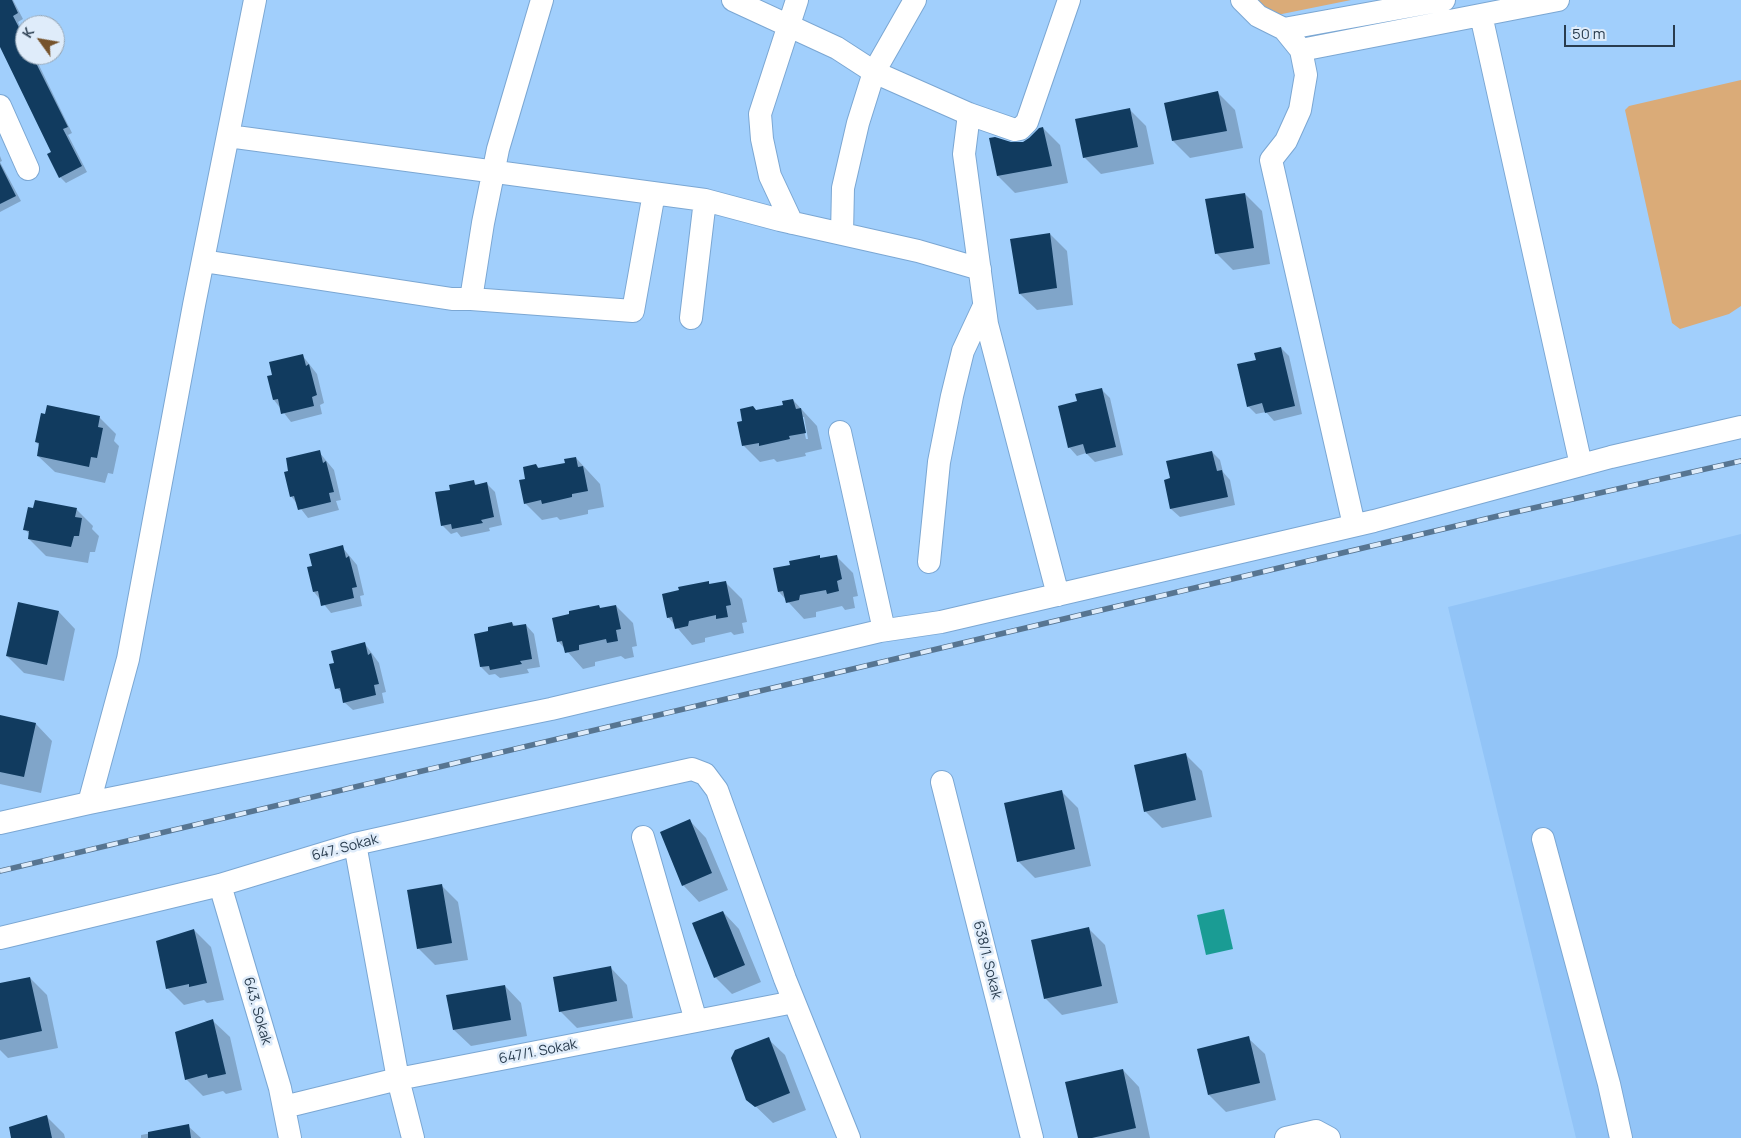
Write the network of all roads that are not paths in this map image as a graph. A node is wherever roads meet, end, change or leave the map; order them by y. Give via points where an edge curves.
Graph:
1 (255, 0) edge
2 (542, 0) edge
3 (732, 0) edge
4 (797, 0) edge
5 (915, 0) edge
6 (1069, 0) edge
7 (1242, 0) edge
8 (1444, 0) edge
9 (1558, 0) edge
10 (1481, 15) junction
11 (789, 26) junction
12 (1284, 29) junction
13 (1301, 50) junction
14 (874, 72) junction
15 (0, 106) edge
16 (969, 114) junction
17 (228, 136) junction
18 (28, 169) dead end
19 (493, 172) junction
20 (654, 193) junction
21 (705, 200) junction
22 (792, 223) junction
23 (842, 234) junction
24 (202, 261) junction
25 (980, 269) junction
26 (471, 299) junction
27 (984, 306) junction
28 (691, 318) dead end
29 (1741, 427) edge
30 (840, 432) dead end
31 (1580, 465) junction
32 (1354, 525) junction
33 (929, 562) dead end
34 (1058, 595) junction
35 (884, 630) junction
36 (942, 782) dead end
37 (89, 803) junction
38 (0, 823) edge
39 (643, 837) dead end
40 (1543, 839) dead end
41 (355, 844) junction
42 (220, 885) junction
43 (0, 938) edge
44 (794, 1002) junction
45 (696, 1021) junction
46 (398, 1079) junction
47 (284, 1107) junction
48 (290, 1138) edge
49 (413, 1138) edge
50 (849, 1138) edge
51 (1032, 1138) edge
52 (1286, 1138) edge
53 (1329, 1138) edge
54 (1621, 1138) edge

1 - 17 street
2 - 19 street
3 - 11 street
4 - 11 street
5 - 14 street
6 - 16 street via 1024,126 1016,130
7 - 12 street via 1258,16
8 - 12 street
9 - 10 street
10 - 13 street
10 - 31 street
11 - 14 street via 837,48
11 - 22 street via 760,114 770,176
12 - 13 street
13 - 32 street via 1306,75 1300,110 1286,141 1271,160
14 - 16 street
14 - 23 street via 843,188
15 - 18 street
16 - 25 street via 964,154
17 - 19 street
17 - 24 street
19 - 20 street
19 - 26 street
20 - 21 street
20 - 26 street via 633,311
21 - 22 street
21 - 28 street
22 - 23 street
23 - 25 street
24 - 26 street via 452,300
24 - 37 street via 128,659
25 - 27 street
27 - 33 street via 963,351 952,396 939,462
27 - 34 street
29 - 31 street
30 - 35 street
31 - 32 street
32 - 34 street
34 - 35 street via 941,622
35 - 37 street via 551,709
36 - 51 street, 638/1. Sokak
37 - 38 street
39 - 45 street
40 - 54 street
41 - 42 street, 647. Sokak
41 - 44 street, 647. Sokak via 692,769 704,774 717,790
41 - 46 street
42 - 43 street, 647. Sokak
42 - 47 street, 643. Sokak
44 - 45 street, 647/1. Sokak
44 - 50 street
45 - 46 street, 647/1. Sokak
46 - 47 street, 647/1. Sokak
46 - 49 street
47 - 48 street, 643. Sokak
52 - 53 street via 1316,1131

